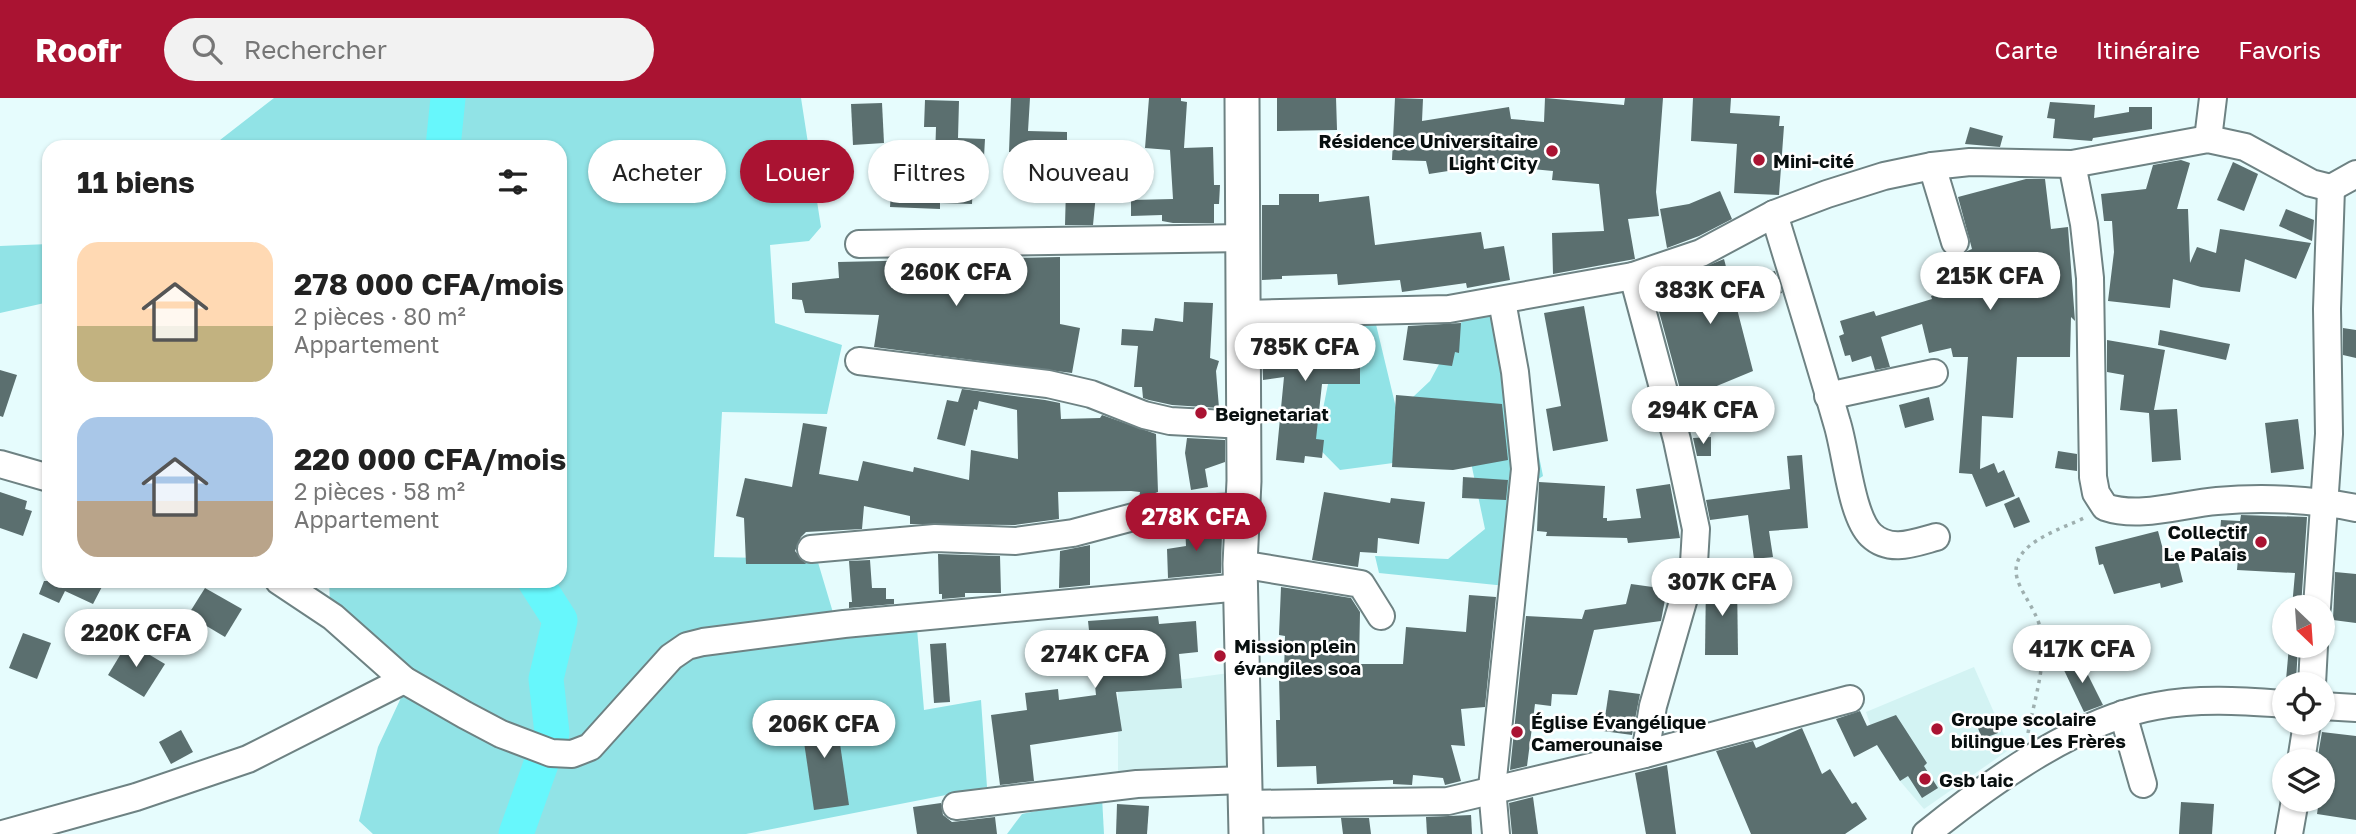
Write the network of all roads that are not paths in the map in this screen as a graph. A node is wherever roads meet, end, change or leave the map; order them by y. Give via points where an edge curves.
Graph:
1 (1242, 98) edge
2 (2213, 98) edge
3 (2208, 139) junction
4 (2072, 164) junction
5 (1932, 166) junction
6 (2356, 174) edge
7 (2331, 188) junction
8 (1774, 214) junction
9 (1245, 238) junction
10 (1955, 242) dead end
11 (859, 244) dead end
12 (1633, 276) junction
13 (1502, 301) junction
14 (1244, 314) junction
15 (859, 361) dead end
16 (1934, 373) dead end
17 (1828, 396) junction
18 (1244, 425) junction
19 (0, 464) edge
20 (42, 476) edge
21 (2324, 503) junction
22 (1243, 507) junction
23 (2356, 509) edge
24 (1936, 537) dead end
25 (811, 549) dead end
26 (1240, 576) junction
27 (289, 588) edge
28 (2318, 595) edge
29 (1381, 616) dead end
30 (404, 680) junction
31 (1850, 699) dead end
32 (2272, 703) edge
33 (2335, 707) edge
34 (2356, 708) edge
35 (2123, 714) junction
36 (1645, 754) junction
37 (2143, 784) dead end
38 (1492, 788) junction
39 (956, 806) dead end
40 (1245, 806) edge
41 (2293, 812) edge
42 (3, 834) edge
43 (1496, 834) edge
44 (1926, 834) edge
45 (2289, 834) edge

1 - 9 main road
2 - 3 street
3 - 4 street
3 - 7 street via 2245,147 2311,183
4 - 5 street
4 - 21 street via 2090,278 2093,477 2105,507 2134,512 2218,501
5 - 8 street via 1884,176
5 - 10 street
6 - 7 street
7 - 21 street
8 - 12 street via 1702,253
8 - 17 street
9 - 11 street
9 - 14 main road
12 - 13 street
12 - 36 street via 1696,529 1694,563 1653,706
13 - 14 street via 1449,309
13 - 38 street via 1525,469
14 - 18 main road
15 - 18 street via 1048,384 1170,421
16 - 17 street
17 - 24 street via 1859,513 1869,534 1886,545
18 - 22 main road
19 - 20 street
21 - 23 street
21 - 28 street
22 - 25 street via 1160,510 1073,533 1016,541 935,538
22 - 26 main road
26 - 29 street via 1361,584
26 - 30 street via 687,646 671,657 590,747 572,754 551,753 501,734
26 - 40 main road
27 - 30 street via 332,617
30 - 42 street via 248,759 136,797
31 - 36 street
32 - 35 street via 2198,700
33 - 34 street
35 - 37 street
35 - 44 street via 2023,763
36 - 38 street
38 - 40 street via 1448,801
38 - 43 street
39 - 40 street via 1137,784
41 - 45 street

